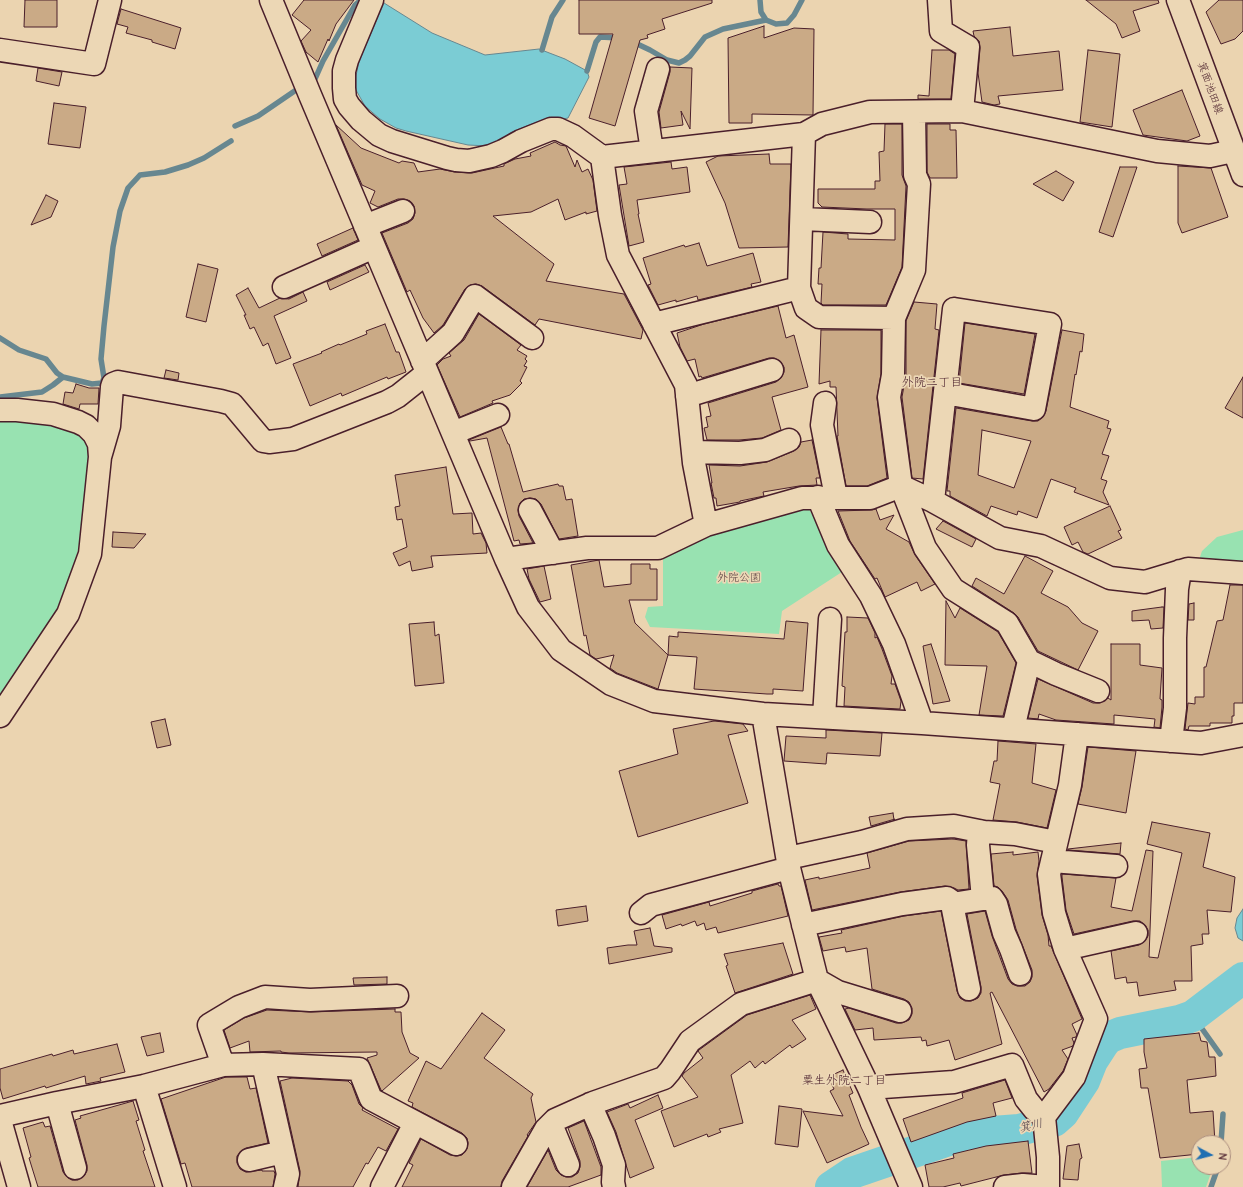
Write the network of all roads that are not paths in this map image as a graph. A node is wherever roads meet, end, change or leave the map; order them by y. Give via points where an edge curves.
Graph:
1 (110, 0) edge
2 (271, 0) edge
3 (372, 0) edge
4 (939, 0) edge
5 (1178, 0) edge
6 (0, 50) edge
7 (658, 69) dead end
8 (962, 111) junction
9 (914, 112) junction
10 (804, 134) junction
11 (652, 151) junction
12 (1233, 151) junction
13 (602, 157) junction
14 (1243, 175) edge
15 (403, 211) dead end
16 (802, 219) junction
17 (870, 222) dead end
18 (365, 226) junction
19 (374, 247) junction
20 (284, 287) dead end
21 (799, 288) junction
22 (894, 318) junction
23 (654, 324) junction
24 (532, 338) dead end
25 (424, 366) junction
26 (772, 370) dead end
27 (944, 393) junction
28 (687, 396) junction
29 (825, 403) dead end
30 (0, 410) edge
31 (498, 415) dead end
32 (453, 433) junction
33 (789, 440) dead end
34 (693, 452) junction
35 (100, 457) junction
36 (901, 486) junction
37 (827, 497) junction
38 (933, 501) junction
39 (530, 510) dead end
40 (706, 525) junction
41 (553, 553) junction
42 (506, 558) junction
43 (1180, 571) junction
44 (1243, 573) edge
45 (830, 619) dead end
46 (1029, 661) junction
47 (1098, 691) dead end
48 (763, 714) junction
49 (0, 716) edge
50 (824, 717) junction
51 (922, 723) junction
52 (1013, 729) junction
53 (1077, 734) junction
54 (1243, 735) edge
55 (1171, 741) junction
56 (979, 831) junction
57 (1054, 852) junction
58 (789, 863) junction
59 (1116, 866) dead end
60 (983, 899) junction
61 (957, 905) junction
62 (641, 913) dead end
63 (803, 925) junction
64 (1136, 933) dead end
65 (1065, 949) junction
66 (1020, 974) dead end
67 (817, 980) junction
68 (968, 990) dead end
69 (397, 996) dead end
70 (900, 1011) dead end
71 (263, 1064) junction
72 (223, 1065) junction
73 (144, 1086) junction
74 (869, 1088) junction
75 (57, 1103) junction
76 (590, 1104) junction
77 (0, 1116) edge
78 (0, 1120) edge
79 (415, 1122) junction
80 (551, 1124) junction
81 (1045, 1124) junction
82 (456, 1144) dead end
83 (283, 1152) junction
84 (249, 1160) dead end
85 (568, 1164) dead end
86 (75, 1168) dead end
87 (19, 1187) edge
88 (175, 1187) edge
89 (284, 1187) edge
90 (382, 1187) edge
91 (514, 1187) edge
92 (614, 1187) edge
93 (911, 1187) edge
94 (1005, 1187) edge
95 (1047, 1187) edge

1 - 6 street via 94,64
2 - 18 street
3 - 13 street via 347,60 344,88 346,99 354,112 379,135 447,158 469,161 503,151 551,129 558,129 573,136
4 - 8 street via 941,31 968,47
5 - 12 street, 箕面池田線
7 - 11 street via 646,111
8 - 9 street
8 - 12 street via 1157,151 1210,156
9 - 10 street via 870,112 822,124
9 - 22 street via 915,175 919,184 914,270
10 - 11 street
10 - 16 street
11 - 13 street
12 - 14 street, 箕面池田線
13 - 23 street via 618,255
15 - 18 street
16 - 17 street
16 - 21 street
18 - 19 street
19 - 20 street
19 - 25 street
21 - 22 street via 806,308 819,318
21 - 23 street
22 - 36 street via 893,375 889,397
23 - 28 street via 686,385
24 - 25 street via 475,296 452,333
25 - 32 street
25 - 35 street via 398,396 382,404 294,439 269,442 263,441 232,404 118,382 112,387 108,426
26 - 28 street
27 - 27 street via 954,309 1050,324 1034,409
27 - 38 street
28 - 34 street
29 - 37 street via 822,425
30 - 35 street via 53,414 78,422 94,434 99,444
31 - 32 street
32 - 42 street
33 - 34 street via 765,450 740,453
34 - 40 street
35 - 49 street via 90,554 68,614
36 - 37 street via 870,498
36 - 38 street
36 - 46 street via 925,548 953,589 1007,623
37 - 40 street via 802,498
37 - 51 street via 838,545 871,596 894,644
38 - 43 street via 1000,538 1041,546 1110,578 1145,582
39 - 41 street
40 - 41 street via 658,548 587,548
41 - 42 street
42 - 48 street via 528,607 561,650 611,684 654,701
43 - 44 street via 1188,569
43 - 55 street via 1175,638 1176,708
45 - 50 street
46 - 47 street
46 - 52 street
48 - 50 street
48 - 58 street
50 - 51 street
51 - 52 street
52 - 53 street
53 - 55 street
53 - 57 street via 1070,784
54 - 55 street via 1201,744
56 - 57 street via 1015,834
56 - 58 street via 954,826 907,829
56 - 60 street via 978,852
57 - 59 street
57 - 65 street via 1049,874 1054,913
58 - 62 street via 650,905
58 - 63 street
60 - 61 street
60 - 66 street via 992,898 996,904
61 - 63 street via 947,898 902,904
61 - 68 street via 953,909
63 - 67 street
64 - 65 street
65 - 81 street via 1096,1019 1081,1080
67 - 70 street via 838,992
67 - 74 street
67 - 76 street via 741,1004 690,1041 664,1078
69 - 72 street via 310,1000 265,996 209,1025
71 - 72 street
71 - 79 street via 359,1069 371,1099
71 - 83 street
72 - 73 street
73 - 75 street
73 - 88 street
74 - 81 street via 954,1082 1012,1065 1026,1099
74 - 93 street
75 - 77 street
75 - 86 street
76 - 80 street
76 - 92 street via 614,1165
78 - 87 street
79 - 82 street
79 - 90 street
80 - 85 street
80 - 91 street via 546,1128
81 - 95 street
83 - 84 street
83 - 89 street via 288,1174
94 - 95 street

